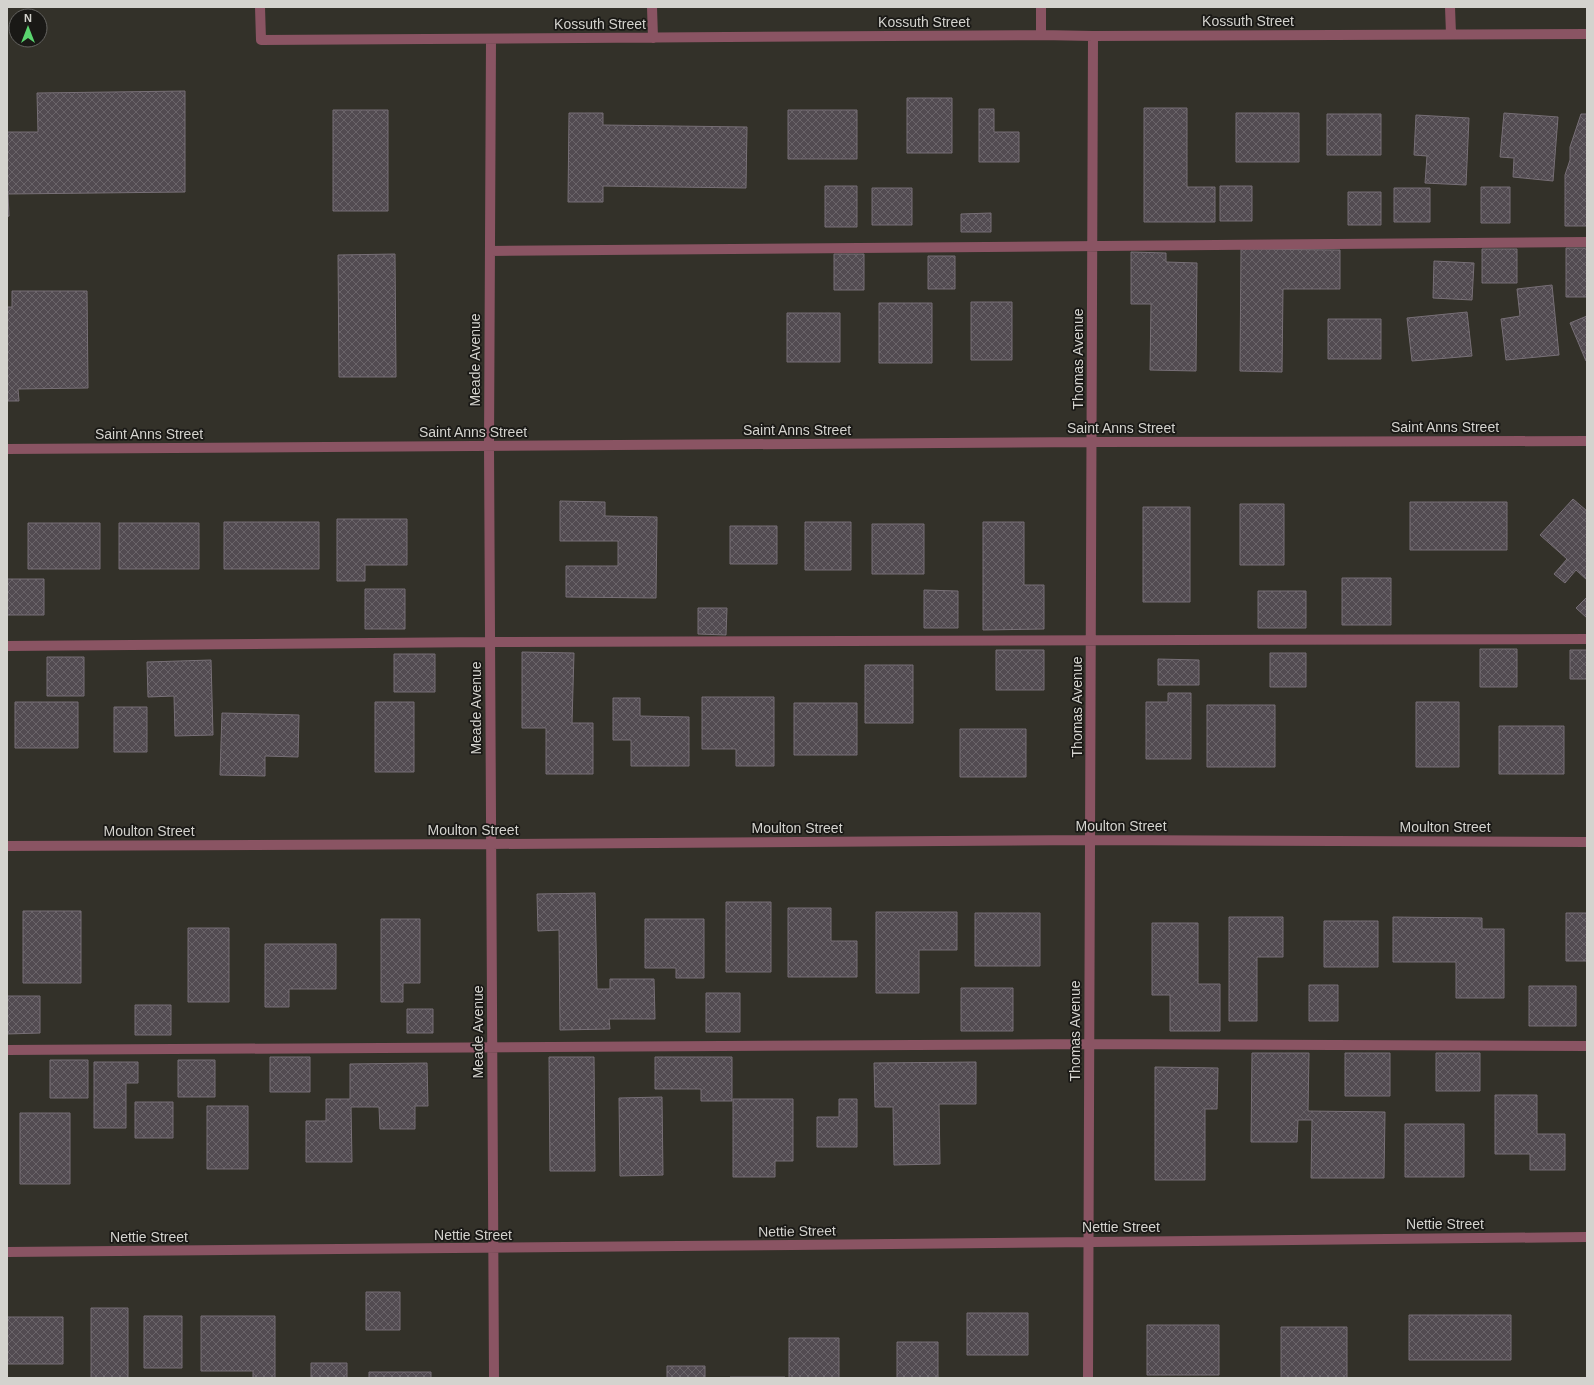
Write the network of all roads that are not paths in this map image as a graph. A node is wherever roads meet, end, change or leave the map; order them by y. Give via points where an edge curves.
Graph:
1 (260, 7) edge
2 (652, 7) edge
3 (1041, 7) edge
4 (1450, 7) edge
5 (1451, 34) junction
6 (1587, 34) edge
7 (1041, 35) junction
8 (1093, 36) junction
9 (653, 38) junction
10 (491, 39) junction
11 (1587, 242) edge
12 (1092, 245) junction
13 (490, 251) junction
14 (1587, 441) edge
15 (1092, 442) junction
16 (489, 446) junction
17 (7, 449) edge
18 (1587, 639) edge
19 (1091, 640) junction
20 (490, 642) junction
21 (7, 646) edge
22 (1090, 840) junction
23 (1587, 842) edge
24 (491, 844) junction
25 (7, 846) edge
26 (1089, 1044) junction
27 (1587, 1046) edge
28 (492, 1048) junction
29 (7, 1050) edge
30 (1587, 1237) edge
31 (1088, 1241) junction
32 (493, 1249) junction
33 (7, 1252) edge
34 (494, 1378) edge
35 (1088, 1378) edge

1 - 10 street, Kossuth Street via 261,40
2 - 9 street
3 - 7 street
4 - 5 street
5 - 6 street, Kossuth Street
5 - 8 street, Kossuth Street
7 - 8 street, Kossuth Street
7 - 9 street, Kossuth Street
8 - 12 street, Thomas Avenue
9 - 10 street, Kossuth Street
10 - 13 street, Meade Avenue
11 - 12 street
12 - 13 street
12 - 15 street, Thomas Avenue
13 - 16 street, Meade Avenue
14 - 15 street, Saint Anns Street
15 - 16 street, Saint Anns Street
15 - 19 street, Thomas Avenue
16 - 17 street, Saint Anns Street
16 - 20 street, Meade Avenue
18 - 19 street
19 - 20 street
19 - 22 street, Thomas Avenue
20 - 21 street
20 - 24 street, Meade Avenue
22 - 23 street, Moulton Street
22 - 24 street, Moulton Street
22 - 26 street, Thomas Avenue
24 - 25 street, Moulton Street
24 - 28 street, Meade Avenue
26 - 27 street
26 - 28 street
26 - 31 street, Thomas Avenue
28 - 29 street
28 - 32 street, Meade Avenue
30 - 31 street, Nettie Street
31 - 32 street, Nettie Street
31 - 35 street, Thomas Avenue
32 - 33 street, Nettie Street
32 - 34 street, Meade Avenue

